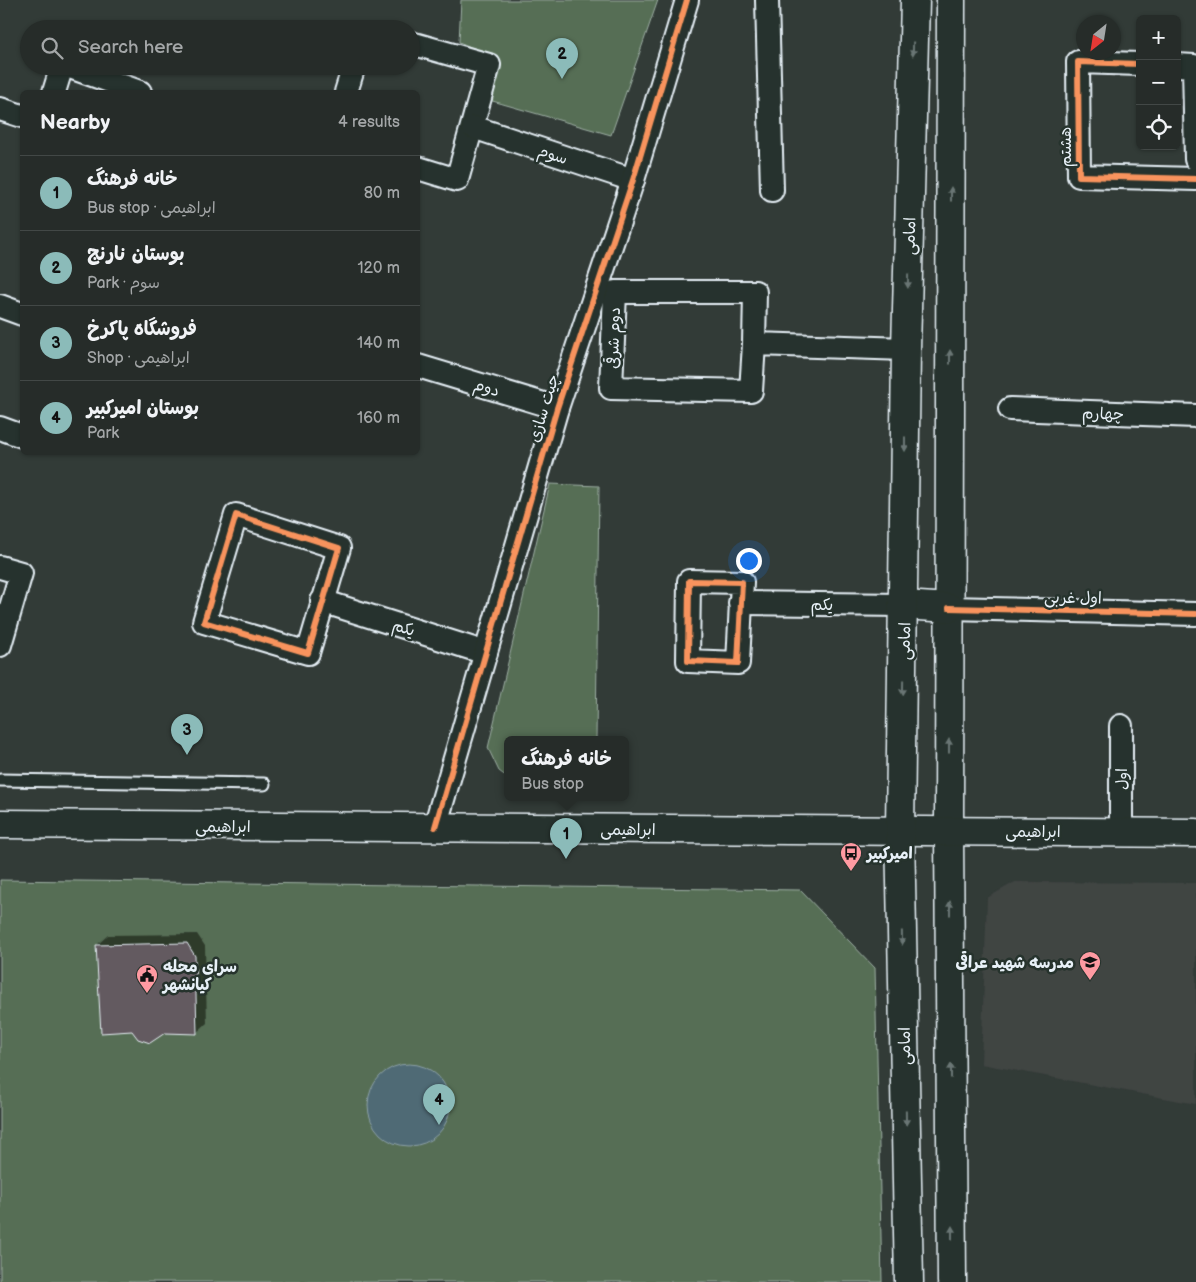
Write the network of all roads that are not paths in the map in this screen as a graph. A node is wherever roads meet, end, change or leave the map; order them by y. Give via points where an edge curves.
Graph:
1 (687, 0) edge
2 (767, 0) edge
3 (915, 0) edge
4 (951, 0) edge
5 (420, 46) edge
6 (1136, 64) edge
7 (1181, 65) edge
8 (59, 75) edge
9 (92, 75) edge
10 (351, 75) edge
11 (55, 90) edge
12 (134, 90) edge
13 (347, 90) edge
14 (0, 109) edge
15 (20, 115) edge
16 (1195, 116) edge
17 (473, 127) junction
18 (1196, 159) edge
19 (420, 169) edge
20 (1196, 179) edge
21 (633, 180) junction
22 (772, 190) dead end
23 (0, 306) edge
24 (20, 313) edge
25 (754, 344) junction
26 (906, 348) junction
27 (420, 367) edge
28 (556, 408) junction
29 (1010, 409) dead end
30 (1196, 416) edge
31 (0, 428) edge
32 (20, 435) edge
33 (0, 567) edge
34 (322, 601) junction
35 (740, 602) dead end
36 (904, 605) junction
37 (949, 608) junction
38 (1196, 614) edge
39 (0, 645) edge
40 (486, 653) junction
41 (1121, 726) dead end
42 (0, 780) edge
43 (264, 784) dead end
44 (0, 824) edge
45 (435, 827) junction
46 (900, 831) junction
47 (949, 831) junction
48 (1121, 832) junction
49 (1196, 833) edge
50 (909, 1282) edge
51 (952, 1282) edge

1 - 21 street, چیت سازی
2 - 22 street
3 -> 26 main road, امامی
37 -> 4 main road
5 - 17 street via 489,65
6 - 20 street, هشتم via 1078,62 1078,176
7 - 16 street via 1194,66
8 - 11 street
9 - 12 street
10 - 13 street
14 - 15 street
16 - 18 street
17 - 19 street via 457,180
17 - 21 street, سوم
21 - 28 street, چیت سازی
23 - 24 street
25 - 25 street, دوم شرقی via 751,391 611,388 615,292 754,292
25 - 26 street
26 -> 36 main road, امامی
27 - 28 street, دوم
28 - 40 street, چیت سازی
29 - 30 street, چهارم
31 - 32 street
33 - 39 street via 21,573
34 - 34 street via 308,652 204,622 236,515 339,548
34 - 40 street, یکم
35 - 36 street, یکم
36 - 37 main road
36 -> 46 main road, امامی
37 - 38 street, اول غربی
47 -> 37 main road
40 - 45 street, چیت سازی
41 - 48 street, اول
42 - 43 lane
44 - 45 main road, ابراهیمی
45 - 46 main road, ابراهیمی
46 - 47 main road, ابراهیمی
46 -> 50 main road, امامی
47 - 48 main road, ابراهیمی
51 -> 47 main road
48 - 49 main road, ابراهیمی

